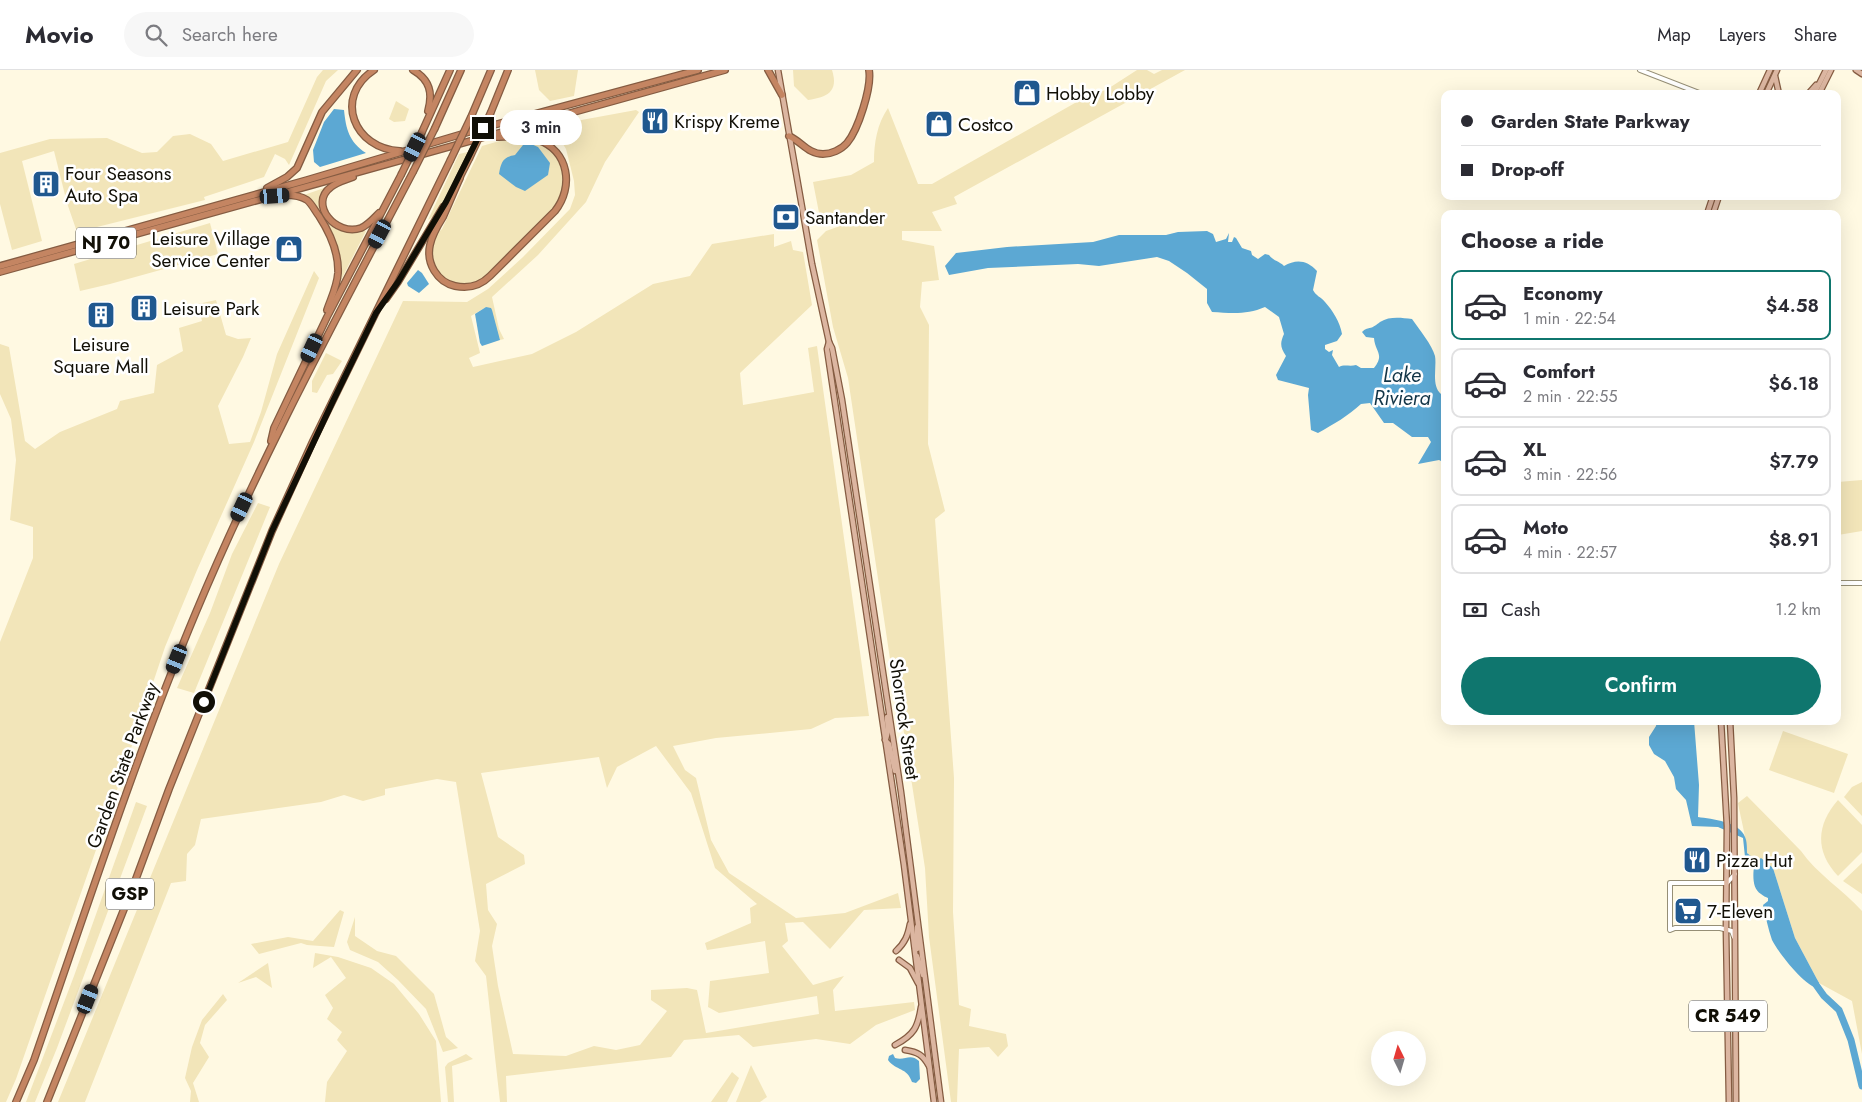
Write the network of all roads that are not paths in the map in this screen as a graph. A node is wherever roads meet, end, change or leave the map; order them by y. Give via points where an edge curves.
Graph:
1 (357, 70) edge
2 (374, 70) edge
3 (413, 70) edge
4 (450, 70) edge
5 (461, 70) edge
6 (491, 70) edge
7 (508, 70) edge
8 (698, 70) edge
9 (725, 70) edge
10 (768, 70) edge
11 (778, 70) edge
12 (869, 70) edge
13 (1640, 70) edge
14 (1770, 70) edge
15 (1826, 70) edge
16 (1831, 70) edge
17 (1856, 70) edge
18 (1776, 72) edge
19 (1862, 74) edge
20 (1820, 81) junction
21 (1692, 90) edge
22 (1761, 90) edge
23 (1768, 90) edge
24 (1778, 90) edge
25 (1812, 90) edge
26 (1816, 90) edge
27 (1821, 90) edge
28 (782, 96) junction
29 (427, 121) junction
30 (790, 136) junction
31 (488, 137) junction
32 (404, 151) junction
33 (358, 173) junction
34 (460, 178) junction
35 (256, 194) junction
36 (275, 196) junction
37 (384, 208) junction
38 (0, 266) edge
39 (0, 272) edge
40 (376, 313) junction
41 (328, 317) junction
42 (829, 342) junction
43 (270, 449) junction
44 (1841, 583) edge
45 (1862, 583) edge
46 (886, 694) junction
47 (1721, 725) edge
48 (1730, 725) edge
49 (885, 740) junction
50 (900, 785) junction
51 (1735, 874) junction
52 (1727, 883) junction
53 (917, 910) junction
54 (911, 918) junction
55 (1726, 929) junction
56 (1734, 936) junction
57 (896, 951) dead end
58 (916, 953) junction
59 (899, 960) dead end
60 (920, 985) junction
61 (928, 988) junction
62 (922, 1000) junction
63 (895, 1045) dead end
64 (905, 1050) dead end
65 (931, 1071) junction
66 (16, 1102) edge
67 (47, 1102) edge
68 (934, 1102) edge
69 (942, 1102) edge
70 (1729, 1102) edge
71 (1736, 1102) edge

1 - 35 highway via 322,112 297,168
2 - 32 highway via 362,80 355,92 353,118 371,143
3 - 29 highway via 424,78 430,89
4 - 29 highway
5 - 43 highway, Garden State Parkway / GSP, bridge via 413,172
6 - 40 highway, GSP, bridge
7 - 34 highway, bridge
8 - 32 highway, NJ 70
9 - 31 highway, NJ 70
10 - 28 highway
11 - 28 main road, Shorrock Street
12 - 30 highway via 869,85 851,137 845,145 831,152 817,153
13 - 21 street
14 - 22 main road
15 - 20 main road
16 - 27 main road
17 - 19 main road
18 - 23 main road
18 - 24 main road
20 - 25 main road
20 - 26 main road
28 - 30 main road, Shorrock Street
29 - 37 highway, bridge
30 - 42 main road, Shorrock Street via 811,262
31 - 33 highway, NJ 70
31 - 34 highway via 521,137 544,143 562,161 566,185 555,211 486,280 466,287 442,280 432,266 429,254 432,238
32 - 35 highway, NJ 70
33 - 36 highway, NJ 70
33 - 37 highway via 328,191 324,204 329,218 338,227 356,228 367,224
34 - 40 highway
35 - 38 highway, NJ 70
36 - 39 highway, NJ 70
36 - 41 highway via 295,195 308,201 332,238 338,271 327,309
37 - 41 highway
40 - 67 highway, GSP via 272,531
41 - 43 highway via 274,428
42 - 46 main road, Shorrock Street via 842,400
42 - 49 main road, Shorrock Street via 827,349
43 - 66 highway, Garden State Parkway / GSP via 219,559 154,715 34,1060
44 - 45 street
46 - 49 main road via 888,731
46 - 50 main road, Shorrock Street
47 - 52 main road, CR 549
48 - 51 main road, CR 549
49 - 50 main road via 889,744
49 - 54 main road, Shorrock Street
50 - 53 main road, Shorrock Street
51 - 52 street
51 - 56 main road, CR 549
52 - 55 main road, CR 549
52 - 55 street via 1670,882 1670,930
53 - 58 main road
53 - 61 main road, Shorrock Street
54 - 57 main road via 904,943
54 - 58 main road, Shorrock Street
55 - 56 street
55 - 70 main road, CR 549
56 - 71 main road, CR 549
58 - 60 main road, Shorrock Street
58 - 61 main road
59 - 60 main road via 910,968
60 - 62 main road, Shorrock Street
61 - 69 main road, Shorrock Street
62 - 63 main road via 914,1032
62 - 65 main road, Shorrock Street
64 - 65 main road via 922,1055
65 - 68 main road, Shorrock Street

